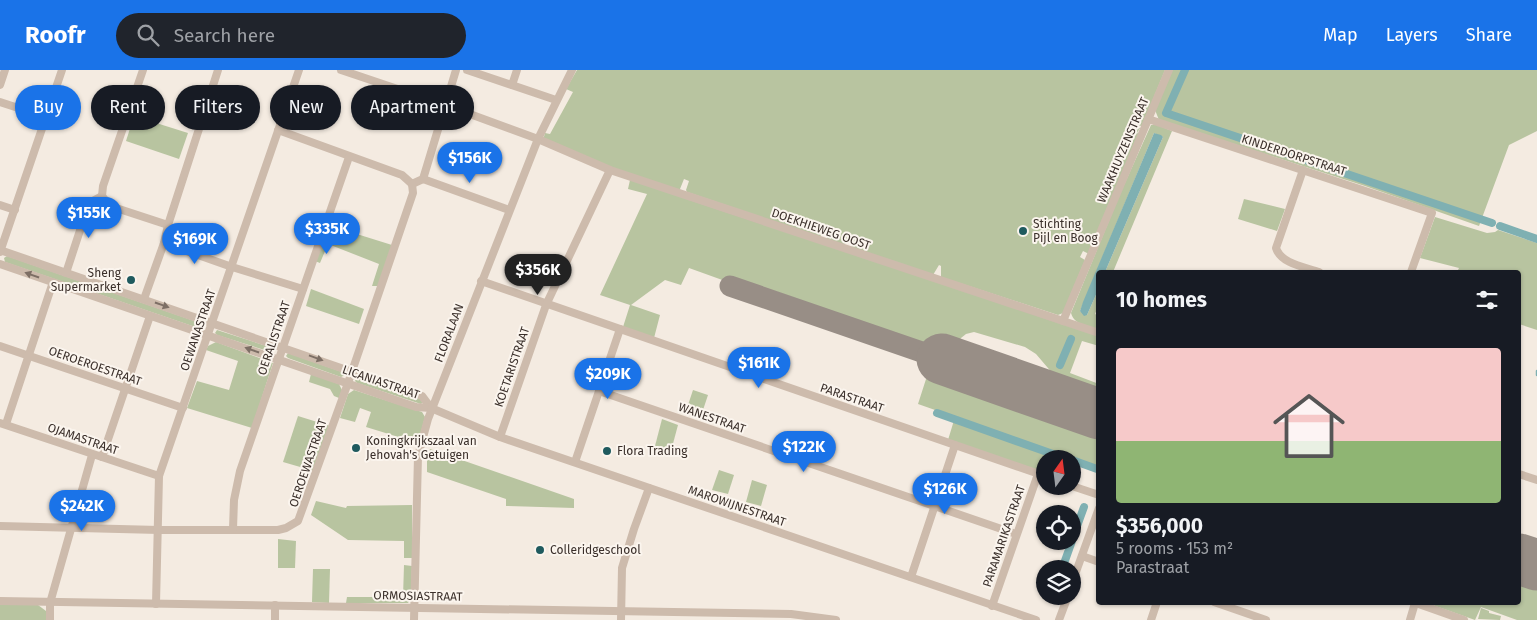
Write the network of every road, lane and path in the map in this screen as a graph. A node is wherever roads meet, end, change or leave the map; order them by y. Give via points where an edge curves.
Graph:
1 (5, 70) edge
2 (62, 70) edge
3 (143, 70) edge
4 (218, 70) edge
5 (299, 70) edge
6 (341, 70) edge
7 (456, 70) edge
8 (466, 70) edge
9 (517, 70) edge
10 (572, 70) edge
11 (1169, 70) edge
12 (0, 85) edge
13 (57, 85) edge
14 (294, 85) edge
15 (385, 85) edge
16 (451, 85) edge
17 (512, 85) junction
18 (556, 100) junction
19 (0, 102) edge
20 (15, 107) edge
21 (474, 116) edge
22 (1148, 119) junction
23 (42, 130) edge
24 (278, 130) joint
25 (437, 130) edge
26 (538, 139) junction
27 (349, 157) junction
28 (610, 170) junction
29 (1303, 170) junction
30 (423, 179) junction
31 (412, 184) junction
32 (102, 196) junction
33 (0, 205) edge
34 (15, 210) junction
35 (509, 210) junction
36 (168, 225) junction
37 (164, 243) junction
38 (0, 250) edge
39 (0, 264) edge
40 (232, 267) junction
41 (1308, 270) edge
42 (1412, 270) edge
43 (66, 274) junction
44 (53, 282) junction
45 (481, 282) junction
46 (303, 290) junction
47 (144, 299) junction
48 (546, 305) junction
49 (150, 316) junction
50 (1063, 321) junction
51 (212, 323) junction
52 (620, 329) junction
53 (1096, 332) edge
54 (207, 334) junction
55 (0, 346) edge
56 (283, 346) junction
57 (28, 355) junction
58 (279, 359) junction
59 (352, 371) junction
60 (348, 384) junction
61 (126, 388) junction
62 (600, 391) junction
63 (183, 408) junction
64 (431, 408) junction
65 (1, 423) edge
66 (500, 436) junction
67 (955, 445) junction
68 (92, 455) junction
69 (102, 457) junction
70 (575, 462) junction
71 (1036, 473) edge
72 (1521, 475) edge
73 (159, 476) junction
74 (1537, 480) edge
75 (1036, 487) edge
76 (650, 488) junction
77 (1081, 489) edge
78 (1096, 494) edge
79 (936, 506) junction
80 (1096, 516) edge
81 (0, 526) edge
82 (71, 528) junction
83 (233, 529) junction
84 (159, 530) junction
85 (1016, 534) junction
86 (1082, 556) junction
87 (1081, 560) edge
88 (1096, 561) edge
89 (911, 577) junction
90 (0, 601) edge
91 (50, 603) junction
92 (156, 604) junction
93 (275, 605) junction
94 (1065, 605) edge
95 (1157, 605) edge
96 (1223, 605) edge
97 (1414, 605) edge
98 (1420, 605) edge
99 (992, 606) junction
100 (414, 608) junction
101 (621, 611) junction
102 (1015, 617) edge
103 (50, 620) edge
104 (275, 620) edge
105 (414, 620) edge
106 (621, 620) edge
107 (836, 620) edge
108 (1036, 620) edge
109 (1059, 620) edge
110 (1152, 620) edge
111 (1266, 620) edge
112 (1410, 620) edge
113 (1464, 620) edge

1 - 12 street
2 - 13 street
3 - 32 street via 102,186
4 - 36 street
5 - 14 street, OEWANASTRAAT
6 - 15 street, DOEKHIEWEG OOST
7 - 16 street
8 - 17 street
9 - 17 street
10 - 18 street, FLORALAAN
11 - 22 street, WAAKHUYZENSTRAAT
17 - 18 street
18 - 26 street, FLORALAAN
19 - 20 street
21 - 26 street, DOEKHIEWEG OOST
22 - 29 street, KINDERDORPSTRAAT
22 - 50 street, WAAKHUYZENSTRAAT
23 - 34 street
24 - 27 street
24 - 40 street, OEWANASTRAAT
25 - 30 street
26 - 28 street, DOEKHIEWEG OOST
26 - 35 street, FLORALAAN
27 - 31 street via 402,176
27 - 46 street, OERALISTRAAT
28 - 48 street, KOETARISTRAAT
28 - 50 street, DOEKHIEWEG OOST
29 - 41 street via 1276,248 1283,259
29 - 42 street, KINDERDORPSTRAAT via 1432,214
30 - 31 street
30 - 35 street
31 - 59 street, OEROEWASTRAAT via 413,193
32 - 36 street via 110,206
32 - 43 street via 89,203
33 - 34 street
34 - 38 street
35 - 45 street, FLORALAAN
36 - 37 street
37 - 40 street
37 - 47 street
38 - 43 street, LICANIASTRAAT
44 -> 39 street, LICANIASTRAAT
40 - 46 street
40 - 51 street, OEWANASTRAAT
43 - 47 street, LICANIASTRAAT
44 - 49 street, LICANIASTRAAT
44 - 57 street
45 - 48 street, PARASTRAAT
45 - 64 street, FLORALAAN
46 - 56 street, OERALISTRAAT
47 -> 51 street, LICANIASTRAAT
48 - 52 street, PARASTRAAT
48 - 66 street, KOETARISTRAAT
49 - 54 street, LICANIASTRAAT
49 - 61 street
50 - 53 street, DOEKHIEWEG OOST
51 - 54 street, OEWANASTRAAT
51 - 56 street, LICANIASTRAAT
52 - 62 street
52 - 67 street, PARASTRAAT
58 -> 54 street, LICANIASTRAAT
54 - 63 street, OEWANASTRAAT
55 - 57 street, OEROEROESTRAAT
56 - 58 street, OERALISTRAAT
56 -> 59 street, LICANIASTRAAT
57 - 61 street, OEROEROESTRAAT
57 - 65 street
58 - 60 street, LICANIASTRAAT
58 - 83 street, OERALISTRAAT via 240,471
59 - 60 street, OEROEWASTRAAT
59 - 64 street, LICANIASTRAAT via 422,396
60 - 64 street, LICANIASTRAAT via 416,407
60 - 83 street, OEROEWASTRAAT via 298,521 278,530
61 - 63 street, OEROEROESTRAAT
61 - 69 street
62 - 70 street
62 - 79 street, WANESTRAAT
63 - 73 street, OEWANASTRAAT
64 - 66 street, MAROWIJNESTRAAT
64 - 100 street, FLORALAAN via 418,456
65 - 68 street, OJAMASTRAAT
66 - 70 street, MAROWIJNESTRAAT
67 - 71 street, PARASTRAAT
67 - 79 street
68 - 69 street, OJAMASTRAAT
68 - 82 street
69 - 73 street, OJAMASTRAAT
70 - 76 street, MAROWIJNESTRAAT
72 - 74 street
73 - 84 street, OEWANASTRAAT
75 - 85 street, PARAMARIKASTRAAT
76 - 89 street, MAROWIJNESTRAAT
76 - 101 street via 622,568
77 - 78 street
79 - 85 street, WANESTRAAT
79 - 89 street
80 - 86 street
81 - 82 street, OEROEWASTRAAT
82 - 84 street, OEROEWASTRAAT
82 - 91 street
83 - 84 street, OEROEWASTRAAT
84 - 92 street, OEWANASTRAAT
85 - 99 street, PARAMARIKASTRAAT
86 - 87 street
86 - 88 street
89 - 99 street, MAROWIJNESTRAAT
90 - 91 street, ORMOSIASTRAAT
91 - 92 street, ORMOSIASTRAAT
91 - 103 street
92 - 93 street, ORMOSIASTRAAT
93 - 100 street, ORMOSIASTRAAT
93 - 104 street
94 - 109 street
95 - 110 street
96 - 111 street
97 - 112 street
98 - 113 street
99 - 102 street, MAROWIJNESTRAAT
100 - 101 street, ORMOSIASTRAAT
100 - 105 street, FLORALAAN
101 - 106 street
101 - 107 street, ORMOSIASTRAAT via 791,614
102 - 108 street, MAROWIJNESTRAAT

